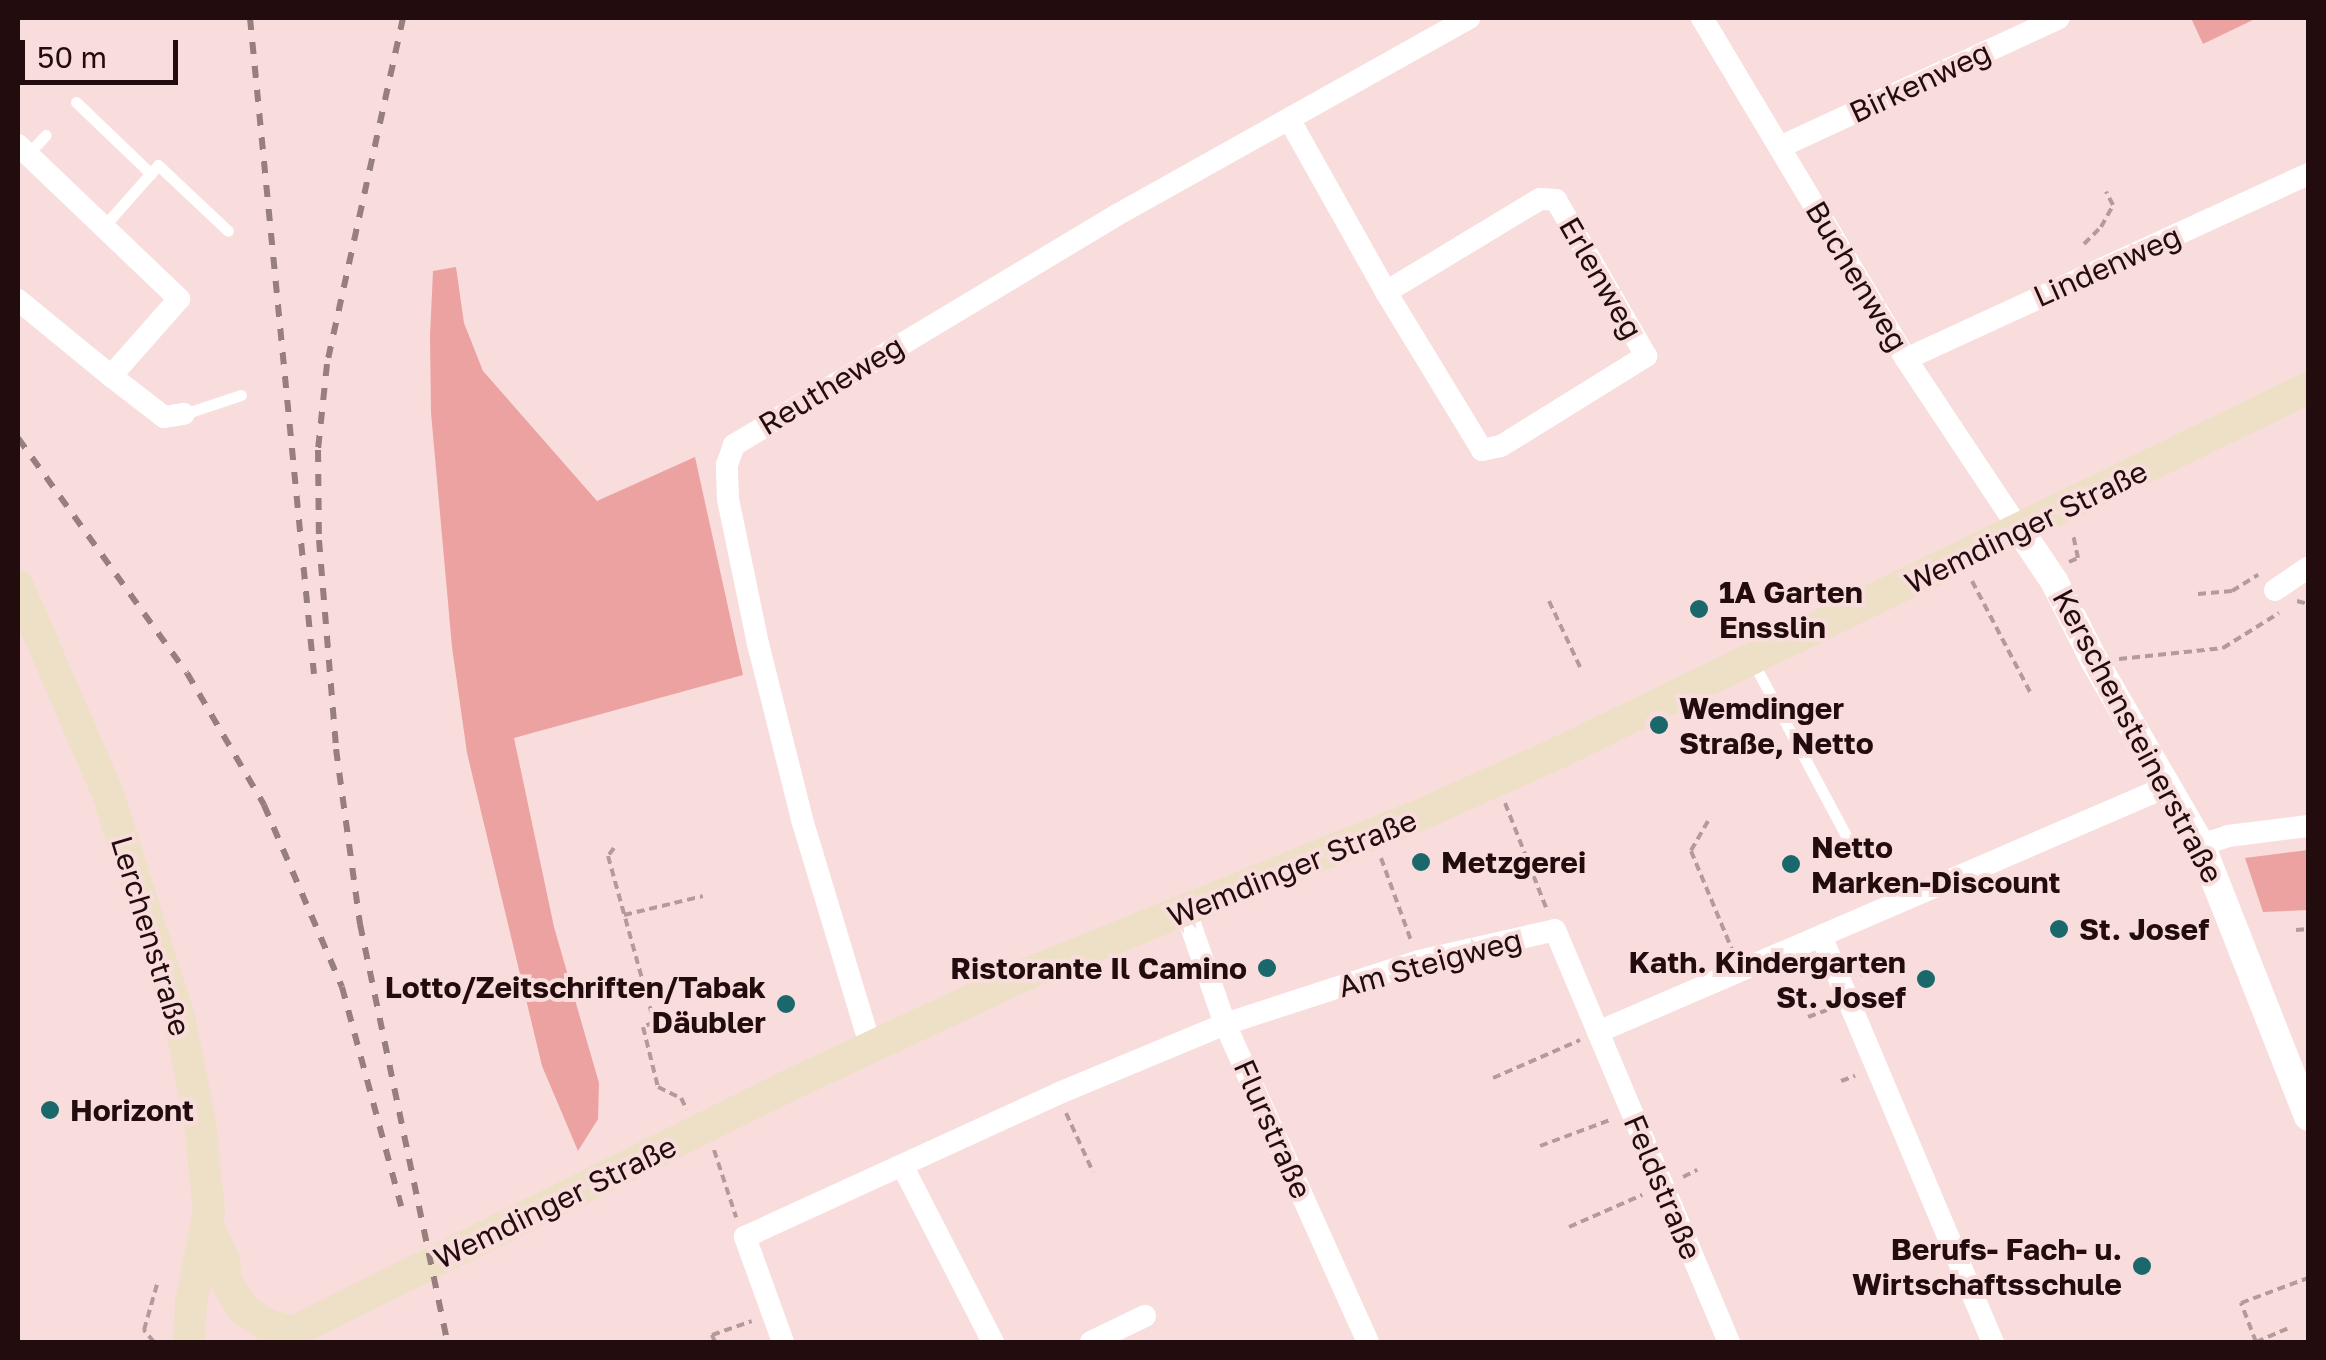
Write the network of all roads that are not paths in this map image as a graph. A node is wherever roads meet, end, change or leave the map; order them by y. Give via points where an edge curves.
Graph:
1 (1702, 18) edge
2 (2059, 18) edge
3 (1452, 21) edge
4 (76, 102) dead end
5 (1289, 119) junction
6 (46, 136) dead end
7 (1780, 147) junction
8 (23, 149) edge
9 (150, 174) junction
10 (2308, 174) edge
11 (105, 225) junction
12 (228, 231) dead end
13 (1386, 292) junction
14 (18, 300) edge
15 (1906, 359) junction
16 (112, 376) junction
17 (2308, 388) edge
18 (242, 395) dead end
19 (184, 414) joint
20 (2019, 528) junction
21 (2308, 568) edge
22 (2266, 582) road end
23 (18, 586) edge
24 (1751, 659) junction
25 (2166, 786) junction
26 (2308, 826) edge
27 (2201, 845) junction
28 (1855, 852) dead end
29 (1186, 912) junction
30 (1822, 938) junction
31 (1225, 1024) junction
32 (1598, 1032) junction
33 (871, 1048) junction
34 (2302, 1077) edge
35 (2308, 1117) edge
36 (903, 1167) junction
37 (209, 1228) junction
38 (192, 1302) junction
39 (1145, 1316) dead end
40 (282, 1337) edge
41 (170, 1342) edge
42 (189, 1342) edge
43 (782, 1342) edge
44 (993, 1342) edge
45 (1091, 1342) edge
46 (1368, 1342) edge
47 (1729, 1342) edge
48 (1993, 1342) edge

1 - 7 street, Buchenweg
2 - 7 street, Birkenweg
3 - 5 street, Reutheweg
4 - 9 lane
5 - 13 street, Erlenweg
5 - 33 street, Reutheweg via 734,445 728,499 758,644
6 - 8 lane
7 - 15 street, Buchenweg
8 - 11 street
9 - 11 lane
9 - 12 lane via 158,165
10 - 15 street, Lindenweg
11 - 16 street via 180,299
13 - 13 street, Erlenweg via 1482,450 1502,446 1646,356 1556,200 1540,199
14 - 16 street
15 - 20 street, Buchenweg
16 - 19 street via 164,418
17 - 20 main road, Wemdinger Straße
18 - 19 lane
20 - 24 main road, Wemdinger Straße
20 - 25 street, Kerschensteinerstraße
21 - 22 street
23 - 37 main road, Lerchenstraße via 108,794 180,1021 200,1122
24 - 28 lane
24 - 29 main road, Wemdinger Straße via 1493,781
25 - 27 street, Kerschensteinerstraße
25 - 30 street
26 - 27 street
27 - 34 street, Kerschensteinerstraße
29 - 31 street, Flurstraße
29 - 33 main road, Wemdinger Straße via 1029,973
30 - 32 street
30 - 48 street
31 - 32 street, Am Steigweg via 1419,962 1555,930
31 - 36 street, Am Steigweg
31 - 46 street, Flurstraße
32 - 47 street, Feldstraße
33 - 40 main road, Wemdinger Straße
34 - 35 street, Kerschensteinerstraße
36 - 43 street, Am Steigweg via 745,1237
36 - 44 street
37 - 38 main road, Lerchenstraße
37 - 40 main road via 242,1309
38 - 41 main road, Lerchenstraße
38 - 42 main road, Lerchenstraße
39 - 45 street

